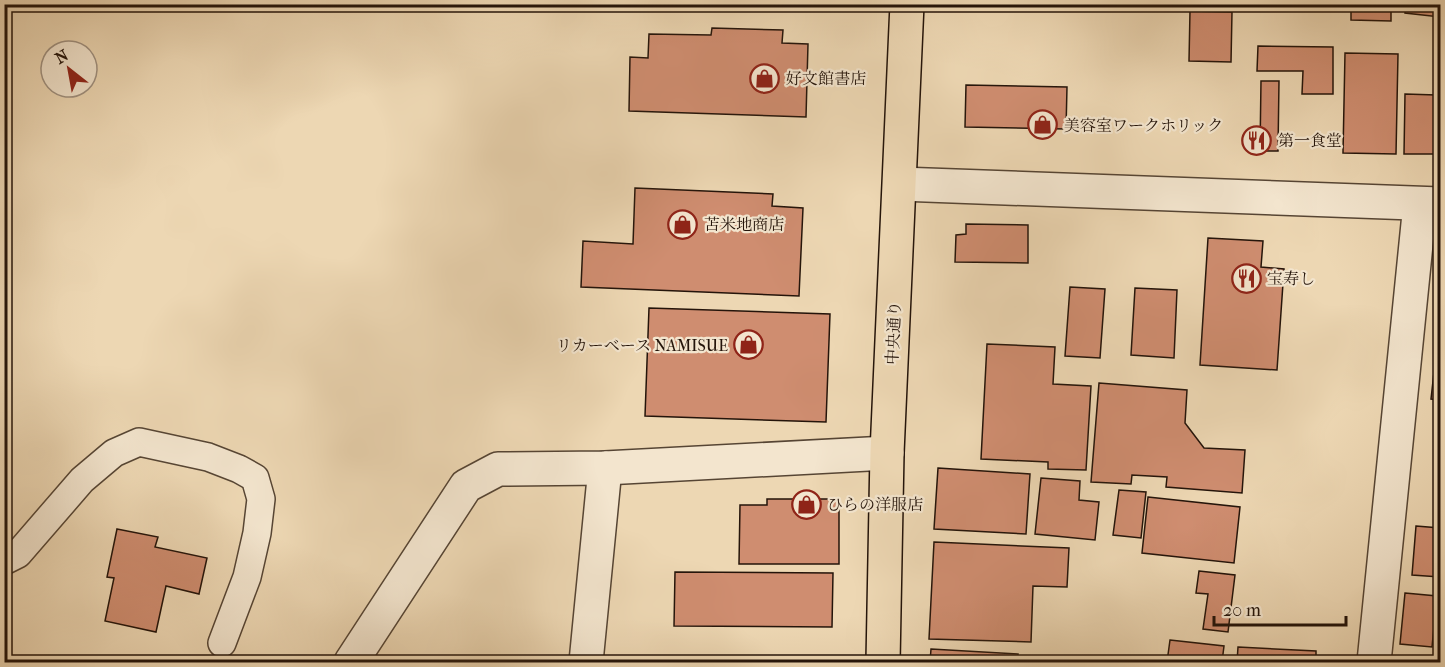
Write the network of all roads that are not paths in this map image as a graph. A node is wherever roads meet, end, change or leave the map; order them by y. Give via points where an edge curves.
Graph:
1 (907, 4) edge
2 (900, 184) junction
3 (1430, 204) edge
4 (887, 453) junction
5 (605, 468) junction
6 (4, 561) edge
7 (222, 643) dead end
8 (351, 663) edge
9 (586, 663) edge
10 (883, 663) edge
11 (1374, 663) edge

1 - 2 main road, 中央通り
2 - 3 street
2 - 4 main road, 中央通り
3 - 11 street
4 - 5 street
4 - 10 main road, 中央通り
5 - 8 street via 498,469 466,486
5 - 9 street
6 - 7 lane via 18,554 82,480 114,453 139,442 208,457 238,468 255,478 261,499 248,578

